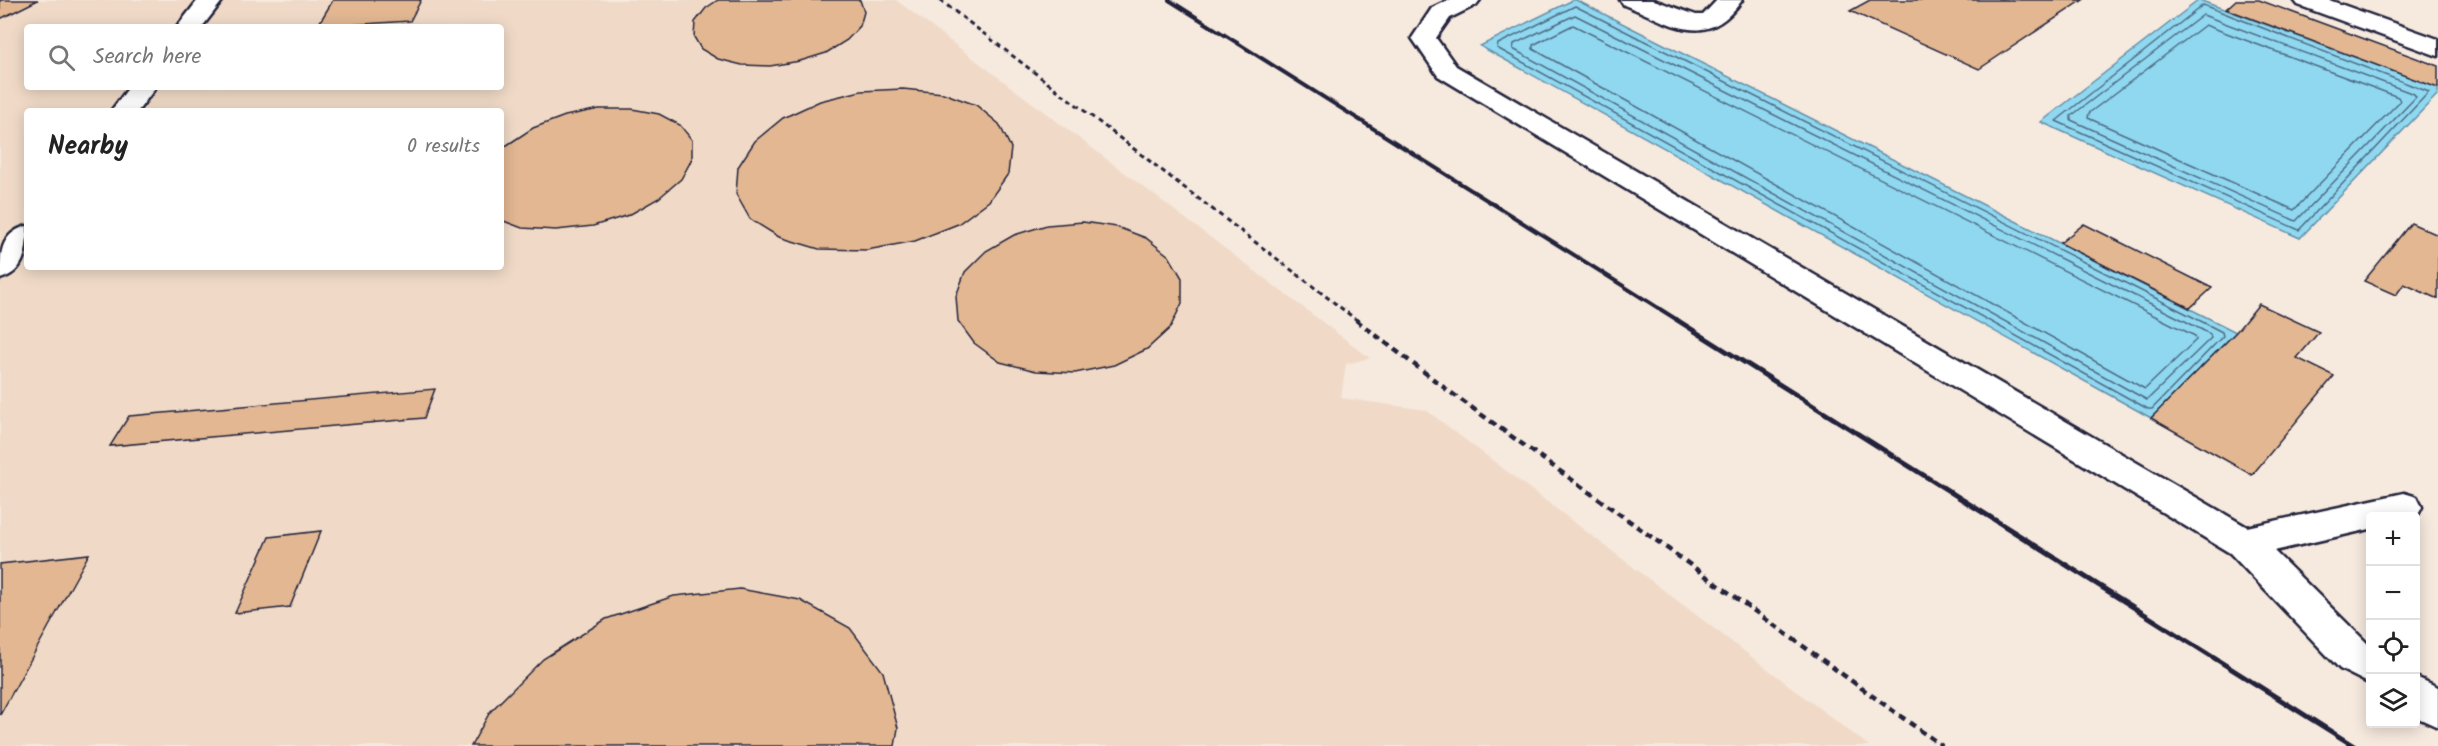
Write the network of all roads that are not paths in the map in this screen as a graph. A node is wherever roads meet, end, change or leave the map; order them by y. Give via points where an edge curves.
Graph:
1 (210, 0) edge
2 (1468, 0) edge
3 (1632, 0) edge
4 (1730, 0) edge
5 (2306, 0) edge
6 (191, 24) edge
7 (2438, 48) edge
8 (140, 90) edge
9 (126, 108) edge
10 (24, 239) edge
11 (0, 269) edge
12 (2404, 507) dead end
13 (2243, 543) junction
14 (2366, 664) edge
15 (2420, 698) edge
16 (2438, 709) edge

1 - 6 street
2 - 13 street via 1441,12 1424,38 1447,71
3 - 4 street via 1694,23 1710,21
5 - 7 street
8 - 9 street
10 - 11 street
12 - 13 street
13 - 14 street via 2354,657
15 - 16 street

